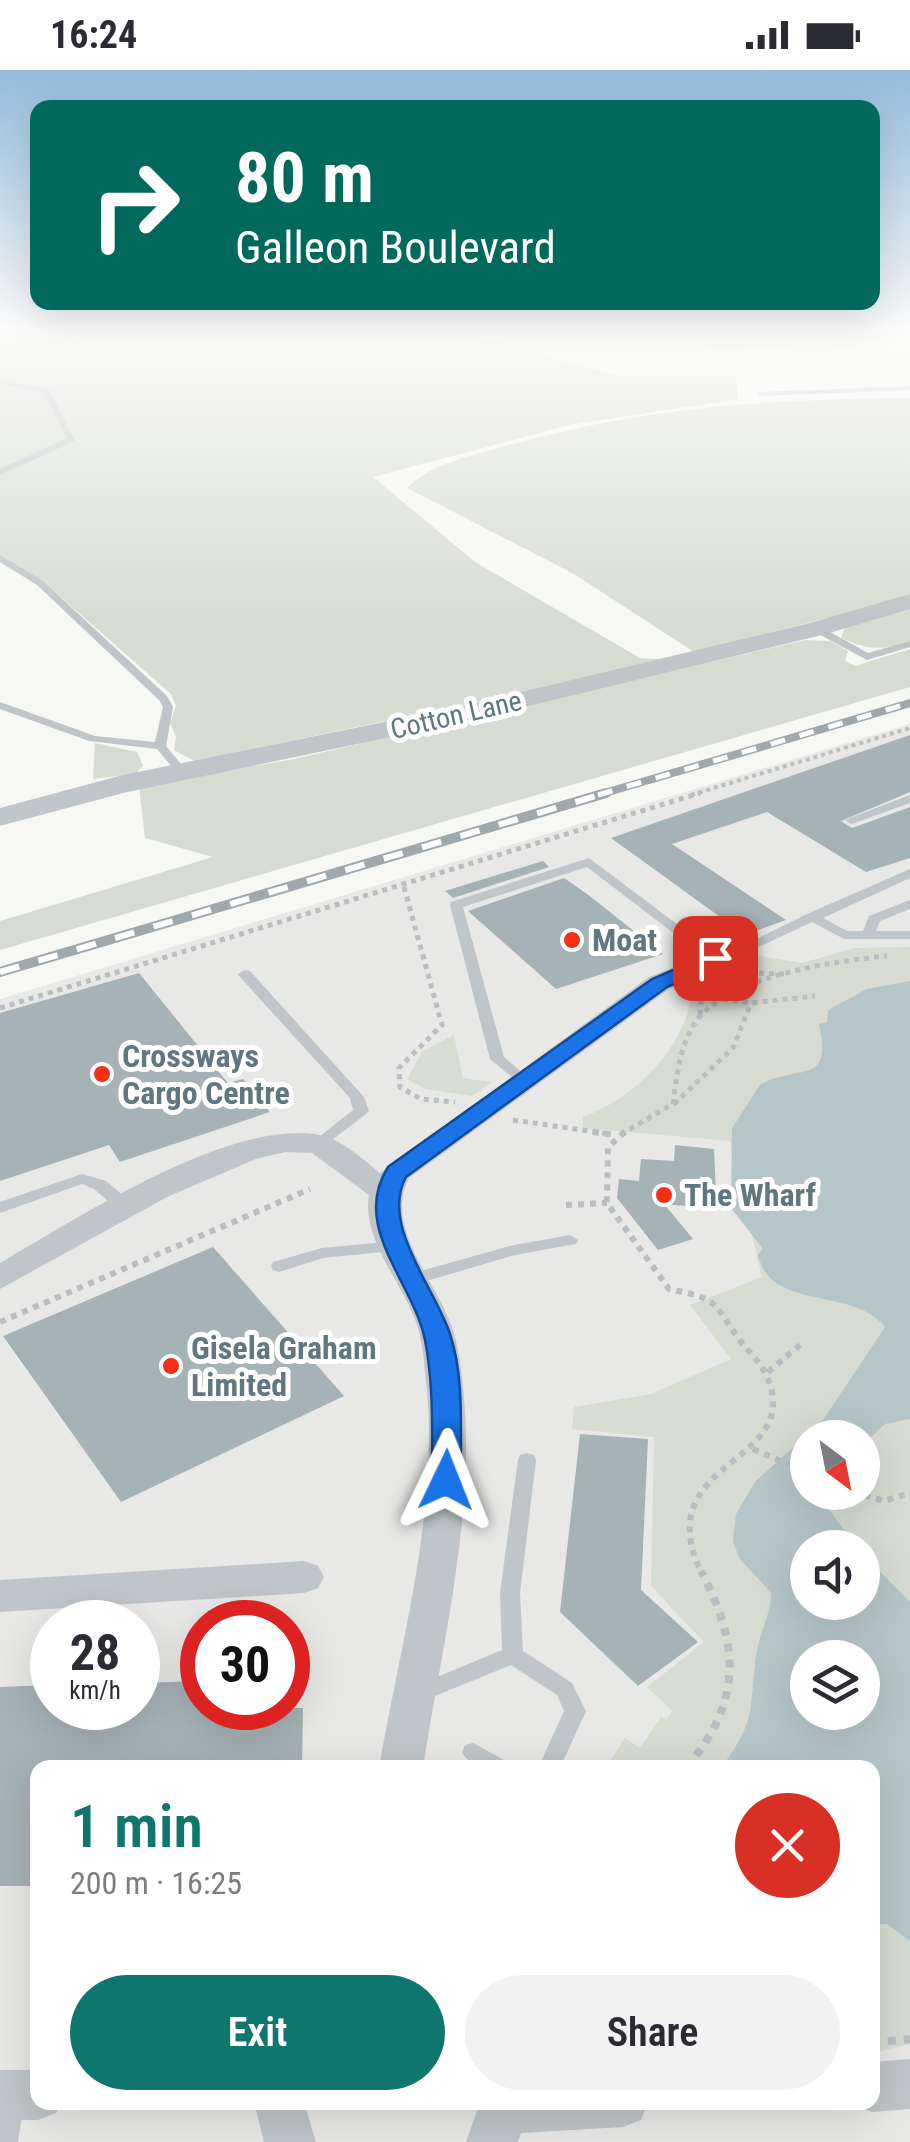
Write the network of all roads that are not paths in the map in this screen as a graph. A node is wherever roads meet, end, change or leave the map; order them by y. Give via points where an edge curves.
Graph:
1 (66, 428) edge
2 (0, 472) edge
3 (0, 558) edge
4 (910, 601) edge
5 (816, 629) junction
6 (910, 644) edge
7 (0, 705) edge
8 (160, 746) junction
9 (182, 772) junction
10 (910, 799) edge
11 (0, 817) edge
12 (851, 820) dead end
13 (910, 872) edge
14 (910, 904) edge
15 (812, 917) junction
16 (868, 934) junction
17 (910, 935) edge
18 (725, 965) junction
19 (245, 974) dead end
20 (524, 1082) junction
21 (318, 1144) junction
22 (386, 1192) junction
23 (126, 1207) junction
24 (0, 1208) edge
25 (570, 1240) dead end
26 (400, 1246) junction
27 (279, 1266) dead end
28 (0, 1278) edge
29 (416, 1278) junction
30 (527, 1460) dead end
31 (304, 1577) dead end
32 (0, 1596) edge
33 (513, 1655) junction
34 (412, 1696) junction
35 (473, 1752) dead end
36 (402, 1760) edge
37 (486, 1760) edge
38 (553, 1760) edge
39 (910, 2084) edge
40 (880, 2086) edge
41 (282, 2110) edge
42 (562, 2110) edge
43 (500, 2118) edge
44 (290, 2142) edge

1 - 2 lane via 72,439
3 - 8 lane via 40,584 160,693 168,707
4 - 5 street, Cotton Lane
5 - 6 lane via 867,657
5 - 9 street, Cotton Lane via 393,730
7 - 8 lane via 93,738
8 - 9 lane
9 - 11 street, Cotton Lane
10 - 12 lane
13 - 15 lane
14 - 16 lane via 874,919
15 - 16 lane via 844,935
15 - 18 lane
16 - 17 lane
18 - 20 street via 659,983
18 - 20 lane via 589,862 456,905 497,1059
19 - 21 lane via 357,1097 361,1110
20 - 22 street via 396,1172
21 - 22 street
21 - 23 street via 240,1154
22 - 26 street via 388,1222
23 - 24 lane via 82,1179
23 - 28 street
25 - 29 lane
26 - 27 lane via 322,1253
26 - 29 street
29 - 34 street via 438,1336 449,1452
30 - 33 lane via 510,1593
31 - 32 street
33 - 34 lane
33 - 38 lane via 565,1689 575,1712
34 - 36 street
35 - 37 lane
39 - 40 street
41 - 44 street
42 - 43 street

